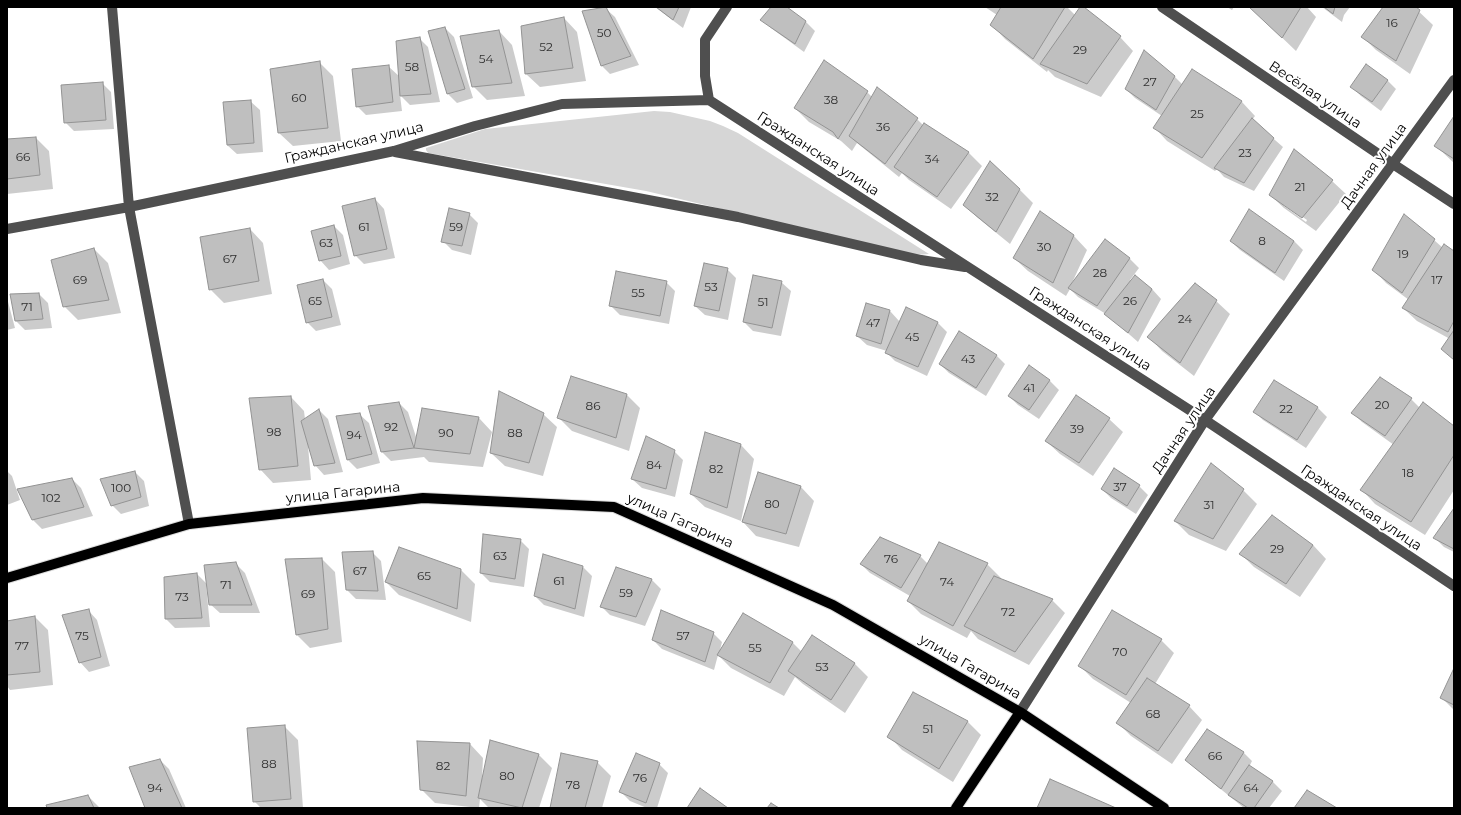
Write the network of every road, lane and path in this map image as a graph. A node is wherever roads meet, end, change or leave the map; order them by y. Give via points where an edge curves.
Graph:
1 (112, 7) edge
2 (727, 7) edge
3 (1162, 7) edge
4 (1454, 80) edge
5 (709, 100) junction
6 (394, 151) junction
7 (1393, 164) junction
8 (1454, 204) edge
9 (128, 208) junction
10 (7, 229) edge
11 (969, 268) junction
12 (1205, 420) junction
13 (189, 524) junction
14 (7, 578) edge
15 (1454, 586) edge
16 (1020, 712) junction
17 (956, 808) edge
18 (1164, 808) edge

1 - 9 street
2 - 5 street via 705,40 704,76
3 - 7 street, Весёлая улица
4 - 7 street, Дачная улица
5 - 6 street, Гражданская улица via 562,104 475,126
5 - 11 street, Гражданская улица
6 - 9 street, Гражданская улица
6 - 11 street via 738,217 921,260
7 - 8 street, Весёлая улица
7 - 12 street, Дачная улица
9 - 10 street, Гражданская улица
9 - 13 street
11 - 12 street, Гражданская улица
12 - 15 street, Гражданская улица
12 - 16 street, Дачная улица
13 - 14 main road, улица Гагарина
13 - 16 main road, улица Гагарина via 423,498 614,508 833,605
16 - 17 main road, Дачная улица
16 - 18 main road, улица Гагарина

